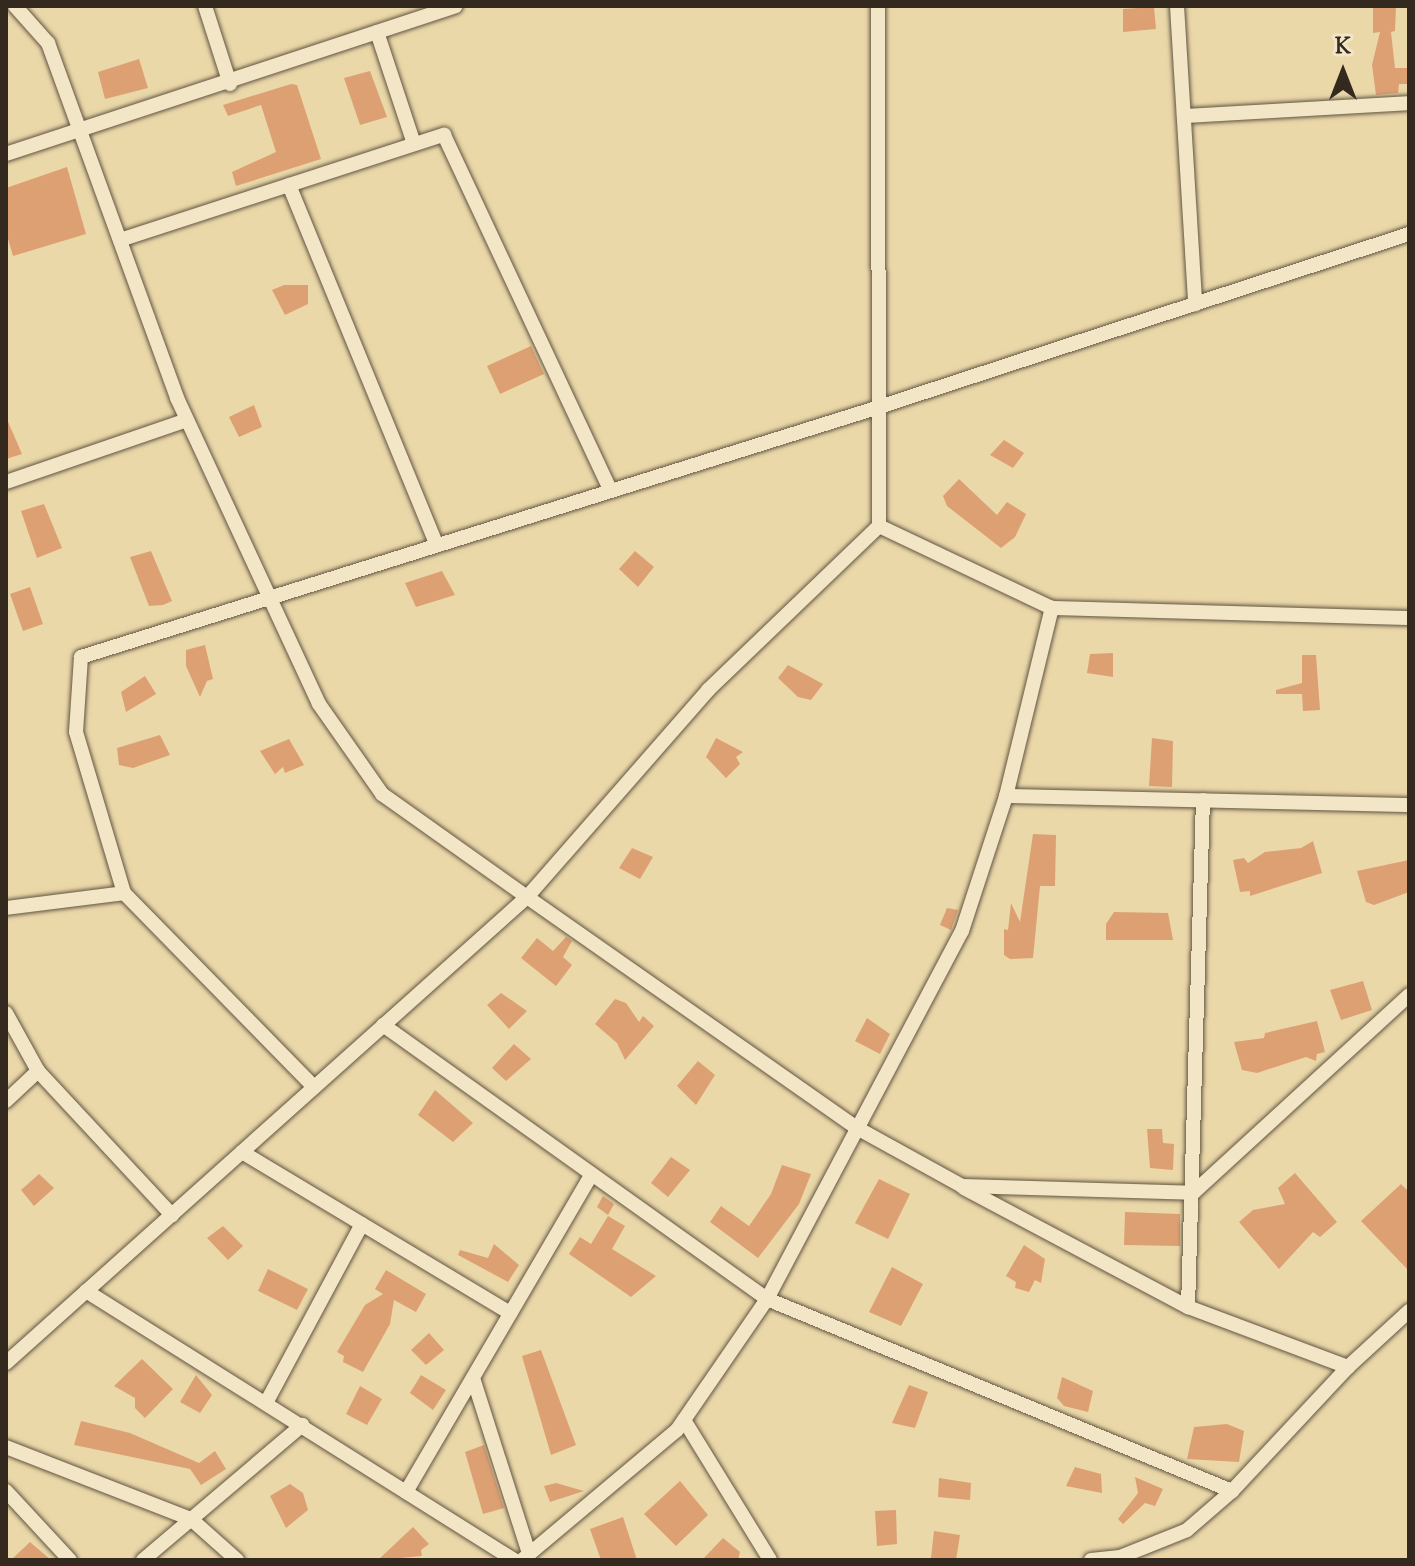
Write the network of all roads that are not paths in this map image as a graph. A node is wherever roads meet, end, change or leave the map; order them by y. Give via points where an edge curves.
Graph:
1 (15, 6) edge
2 (205, 6) edge
3 (455, 6) edge
4 (878, 6) edge
5 (1177, 6) edge
6 (377, 32) junction
7 (230, 84) junction
8 (1409, 103) edge
9 (1184, 116) junction
10 (81, 132) junction
11 (414, 144) junction
12 (6, 154) edge
13 (289, 185) junction
14 (1409, 234) edge
15 (120, 240) junction
16 (1195, 304) junction
17 (879, 407) junction
18 (187, 420) junction
19 (6, 482) edge
20 (610, 490) junction
21 (879, 526) junction
22 (436, 544) junction
23 (269, 596) junction
24 (1052, 608) junction
25 (1409, 618) edge
26 (1006, 796) junction
27 (1203, 800) junction
28 (1409, 805) edge
29 (124, 893) junction
30 (527, 897) junction
31 (6, 908) edge
32 (1409, 995) edge
33 (6, 1013) edge
34 (383, 1025) junction
35 (38, 1071) junction
36 (314, 1087) junction
37 (6, 1101) edge
38 (857, 1128) junction
39 (242, 1152) junction
40 (592, 1174) junction
41 (962, 1186) junction
42 (1193, 1193) junction
43 (172, 1215) junction
44 (362, 1224) junction
45 (86, 1291) junction
46 (767, 1299) junction
47 (1188, 1307) junction
48 (1409, 1311) edge
49 (510, 1313) junction
50 (6, 1363) edge
51 (1348, 1367) junction
52 (473, 1378) junction
53 (266, 1403) junction
54 (684, 1420) junction
55 (302, 1425) junction
56 (6, 1447) edge
57 (6, 1491) edge
58 (1232, 1491) junction
59 (406, 1492) junction
60 (191, 1519) junction
61 (526, 1557) edge
62 (70, 1560) edge
63 (143, 1560) edge
64 (237, 1560) edge
65 (514, 1560) edge
66 (770, 1560) edge
67 (1091, 1560) edge

1 - 10 street via 48,43
2 - 7 street
3 - 6 street
4 - 17 street
5 - 9 street
6 - 7 street
6 - 11 street
7 - 10 street
8 - 9 street
9 - 16 street
10 - 12 street
10 - 15 street
11 - 13 street
11 - 20 street via 444,135
13 - 15 street
13 - 22 street
14 - 16 street
15 - 18 street
16 - 17 street
17 - 20 street
17 - 21 street
18 - 19 street
18 - 23 street
20 - 22 street
21 - 24 street
21 - 30 street via 708,690
22 - 23 street
23 - 29 street via 81,657 76,732
23 - 30 street via 319,704 382,794
24 - 25 street
24 - 26 street
26 - 27 street
26 - 38 street via 962,931
27 - 28 street
27 - 42 street
29 - 31 street
29 - 36 street
30 - 34 street
30 - 38 street
32 - 42 street
33 - 35 street
34 - 36 street
34 - 40 street
35 - 37 street
35 - 43 street
36 - 39 street
38 - 41 street
38 - 46 street
39 - 43 street
39 - 44 street
40 - 46 street
40 - 49 street
41 - 42 street
41 - 47 street
42 - 47 street
43 - 45 street
44 - 49 street
44 - 53 street
45 - 50 street
45 - 53 street
46 - 54 street
46 - 58 street
47 - 51 street
48 - 51 street
49 - 52 street
51 - 58 street
52 - 59 street
52 - 61 street
53 - 55 street
54 - 61 street
54 - 66 street
55 - 59 street
55 - 60 street
56 - 60 street
57 - 62 street
58 - 67 street via 1187,1530 1120,1557
59 - 65 street
60 - 63 street
60 - 64 street

